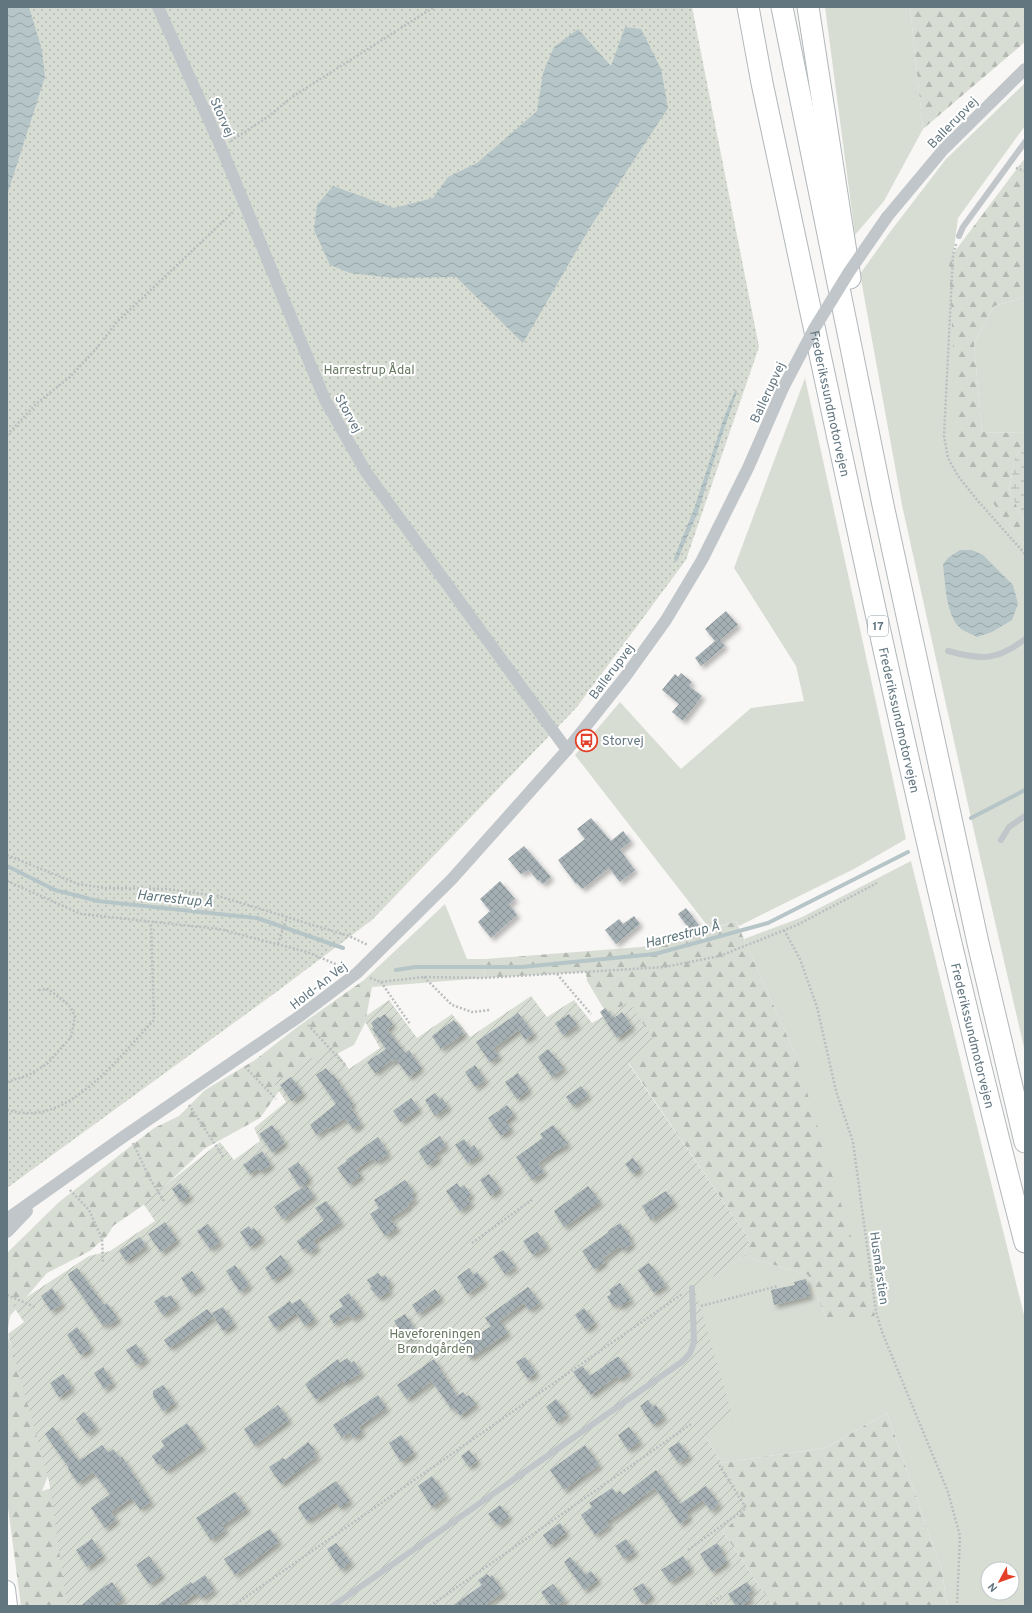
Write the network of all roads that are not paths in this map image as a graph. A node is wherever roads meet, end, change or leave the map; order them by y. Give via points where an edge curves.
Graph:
1 (158, 7) edge
2 (748, 7) edge
3 (782, 7) edge
4 (808, 7) edge
5 (1025, 69) edge
6 (1025, 142) edge
7 (959, 236) road end
8 (857, 379) junction
9 (1025, 639) edge
10 (948, 651) dead end
11 (567, 750) junction
12 (1025, 816) edge
13 (1001, 840) dead end
14 (1025, 1142) edge
15 (44, 1193) junction
16 (7, 1219) edge
17 (7, 1232) edge
18 (1025, 1242) edge
19 (692, 1288) road end
20 (7, 1589) edge
21 (9, 1606) edge
22 (333, 1606) edge

1 - 11 street, Storvej via 221,147 325,400 366,472
2 - 18 highway, Frederikssundmotorvejen / 17 via 874,611 987,1095
3 - 8 highway, Frederikssundmotorvejen / 17
4 - 8 highway via 852,294
5 - 11 street, Ballerupvej, bridge via 943,150 887,217 849,272 814,329 783,388 748,468 702,560 625,677
6 - 7 lane
8 - 14 highway, Frederikssundmotorvejen / 17 via 978,943
9 - 10 lane via 1013,648 992,657 972,658
11 - 15 street, Hold-An Vej via 452,879 357,973 300,1016
12 - 13 lane via 1010,828
15 - 16 street, Hold-An Vej
15 - 17 street, Hold-An Vej
19 - 22 lane via 694,1342 690,1353 683,1361
20 - 21 street

